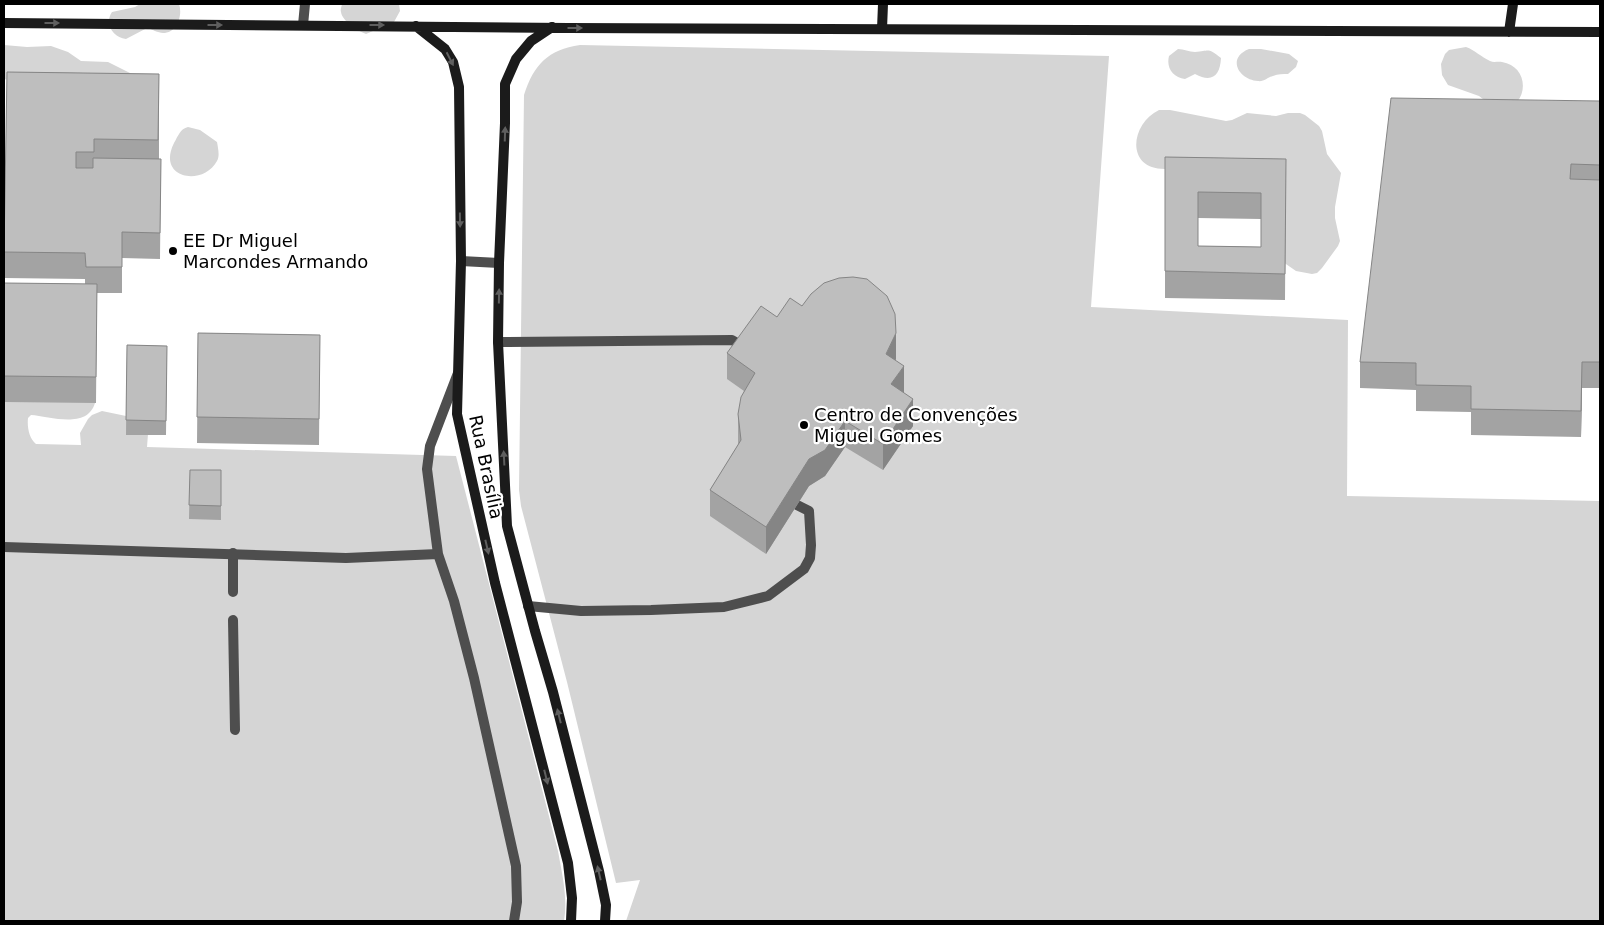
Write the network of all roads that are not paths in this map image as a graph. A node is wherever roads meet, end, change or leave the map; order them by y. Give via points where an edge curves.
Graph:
1 (305, 4) edge
2 (883, 4) edge
3 (1513, 4) edge
4 (4, 23) edge
5 (303, 25) junction
6 (416, 26) junction
7 (552, 27) junction
8 (882, 29) junction
9 (1509, 32) junction
10 (1600, 32) edge
11 (461, 262) junction
12 (499, 262) junction
13 (498, 342) junction
14 (740, 360) edge
15 (459, 369) junction
16 (797, 505) edge
17 (4, 547) edge
18 (233, 554) junction
19 (438, 554) junction
20 (233, 592) dead end
21 (528, 606) junction
22 (232, 620) dead end
23 (236, 730) dead end
24 (514, 921) edge
25 (571, 921) edge
26 (604, 921) edge

1 - 5 street
2 - 8 main road
3 - 9 main road
4 -> 5 main road
5 -> 6 main road
6 - 7 main road
6 -> 11 main road, Rua Brasília via 445,49 453,62 459,87
7 -> 8 main road
12 -> 7 main road, Rua Brasília via 505,84 516,59 531,41
8 - 9 main road
9 - 10 main road
11 - 12 street
11 - 15 main road, Rua Brasília
13 -> 12 main road, Rua Brasília
13 - 14 street via 732,340 747,347
21 -> 13 main road, Rua Brasília via 507,526
15 - 19 street via 430,446 427,469
15 -> 25 main road, Rua Brasília via 457,414 495,583 568,863
16 - 21 street via 809,512 810,558 804,568 768,596 724,607 660,610 580,611
17 - 18 street
18 - 19 street via 346,558
18 - 20 street
19 - 24 street via 474,678 516,866
26 -> 21 main road, Rua Brasília via 606,905 599,871
22 - 23 street

